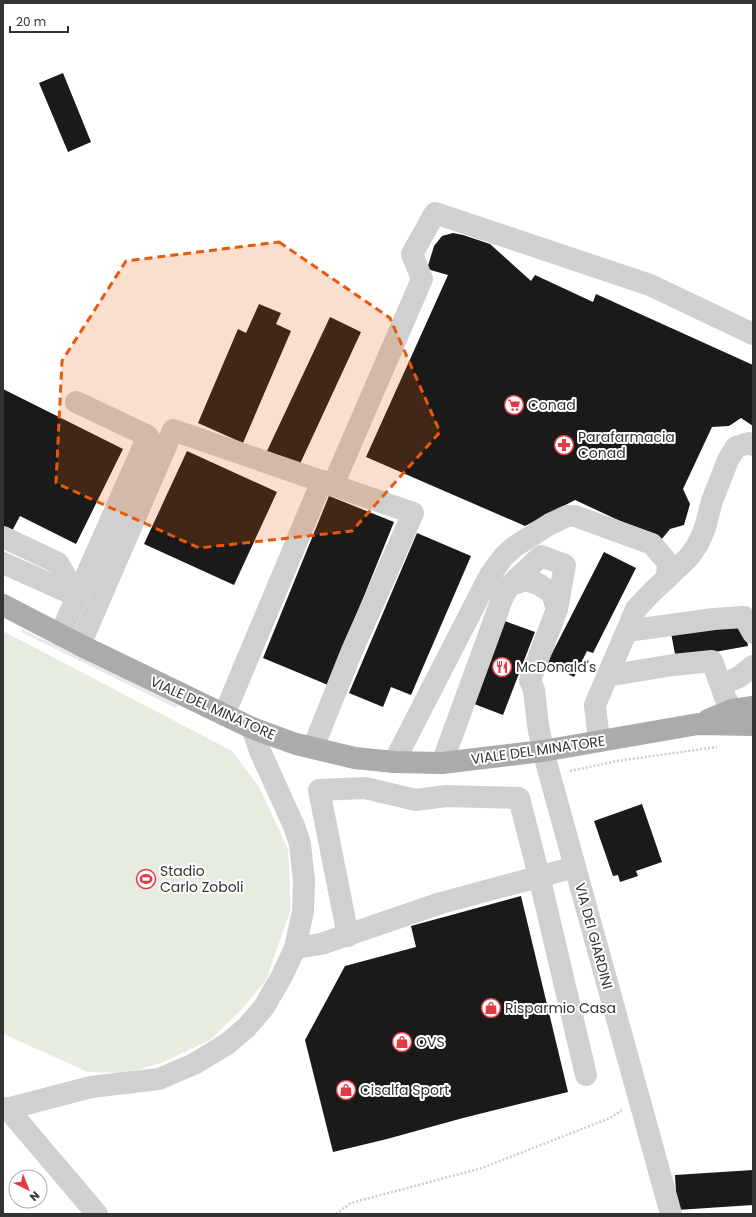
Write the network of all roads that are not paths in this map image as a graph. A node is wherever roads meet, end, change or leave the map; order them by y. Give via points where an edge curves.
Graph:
1 (753, 334) edge
2 (76, 402) dead end
3 (753, 445) edge
4 (328, 483) junction
5 (3, 537) edge
6 (3, 563) edge
7 (667, 578) junction
8 (509, 586) junction
9 (77, 596) junction
10 (3, 605) edge
11 (557, 609) junction
12 (627, 631) junction
13 (753, 633) edge
14 (60, 635) junction
15 (80, 645) junction
16 (753, 666) edge
17 (607, 676) junction
18 (721, 685) junction
19 (742, 709) edge
20 (224, 715) junction
21 (698, 724) junction
22 (753, 725) edge
23 (252, 728) junction
24 (599, 741) junction
25 (313, 748) junction
26 (543, 751) junction
27 (394, 762) junction
28 (442, 763) junction
29 (575, 867) junction
30 (539, 876) junction
31 (348, 936) junction
32 (296, 948) junction
33 (586, 1075) dead end
34 (5, 1109) edge
35 (97, 1214) edge
36 (670, 1214) edge

1 - 4 street via 650,285 435,213 412,254 422,279
2 - 9 street via 148,436
3 - 7 street via 749,443 736,447 728,460 698,544 689,558
4 - 15 street via 173,430
4 - 20 street
4 - 25 street via 413,513 351,653
5 - 9 street via 58,563
6 - 9 street
7 - 12 street via 636,609
7 - 27 street via 668,563 652,544 575,516 567,516 550,524 514,547 490,575
8 - 11 street via 526,580 538,584 552,593
8 - 11 street, VIA DEI GIARDINI via 541,556 565,565
8 - 28 street
9 - 14 street
10 - 14 main road, VIALE DEL MINATORE
11 - 26 street, VIA DEI GIARDINI via 530,680 534,690
12 - 13 street via 714,618 744,618
12 - 17 street
14 - 15 main road, VIALE DEL MINATORE
15 - 20 main road, VIALE DEL MINATORE
16 - 18 street via 739,677
17 - 18 street via 712,661
17 - 24 street via 595,705
18 - 19 street
19 - 21 main road, VIALE DEL MINATORE
20 - 23 main road, VIALE DEL MINATORE
21 - 22 main road, VIALE DEL MINATORE
21 - 24 main road, VIALE DEL MINATORE
23 - 25 main road, VIALE DEL MINATORE
23 - 32 street via 300,844 304,889
24 - 26 main road, VIALE DEL MINATORE
25 - 27 main road, VIALE DEL MINATORE via 355,758
26 - 28 main road, VIALE DEL MINATORE
26 - 29 street, VIA DEI GIARDINI
27 - 28 main road, VIALE DEL MINATORE
29 - 30 street
29 - 36 street, VIA DEI GIARDINI
30 - 31 street via 441,903
30 - 31 street via 519,798 446,796 416,800 365,788 319,790
30 - 33 street
31 - 32 street
32 - 34 street via 264,1007 247,1028 194,1064 159,1079 91,1087
34 - 35 street

